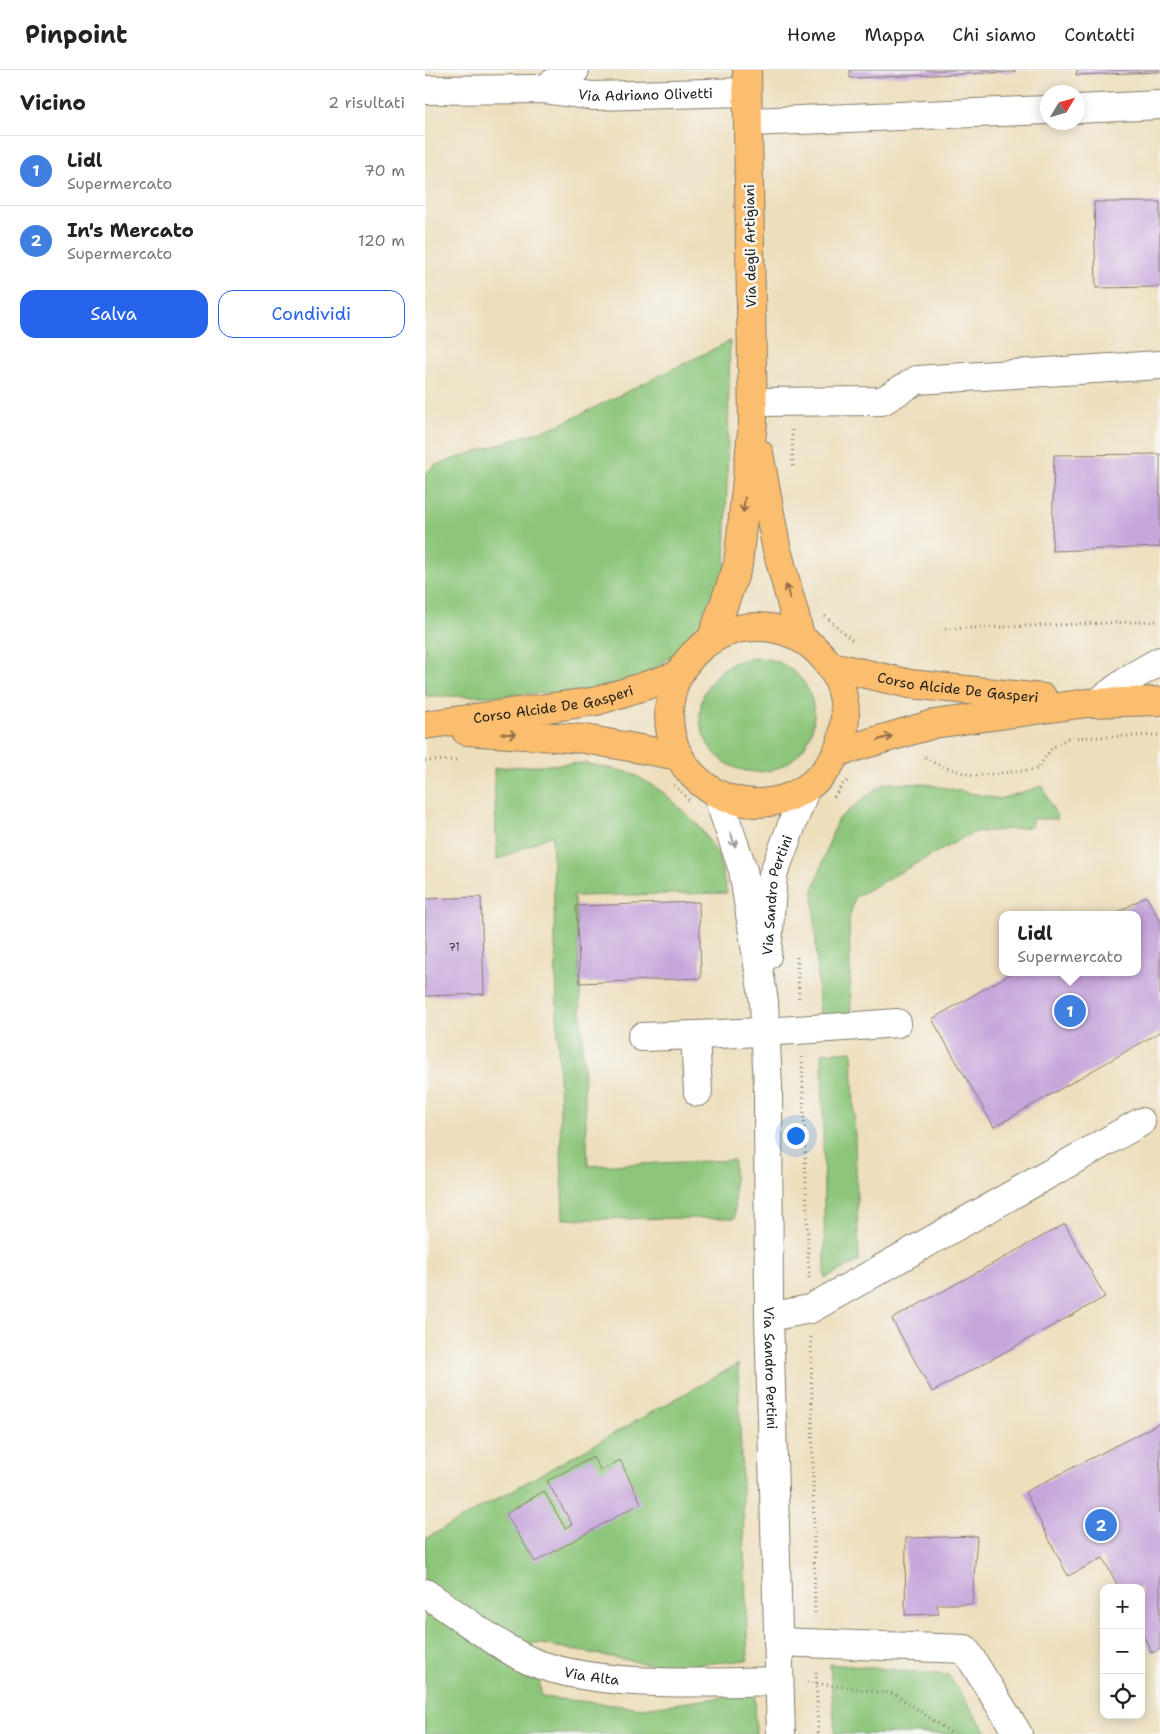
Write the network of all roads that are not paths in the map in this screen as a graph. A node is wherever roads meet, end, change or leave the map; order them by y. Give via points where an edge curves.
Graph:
1 (575, 70) edge
2 (747, 81) edge
3 (543, 89) junction
4 (425, 90) edge
5 (1160, 105) edge
6 (1085, 109) edge
7 (1040, 110) edge
8 (748, 122) junction
9 (1160, 365) edge
10 (753, 412) junction
11 (801, 639) junction
12 (711, 640) junction
13 (1160, 661) edge
14 (831, 666) junction
15 (679, 675) junction
16 (1160, 701) edge
17 (1092, 703) junction
18 (425, 727) edge
19 (838, 752) junction
20 (679, 756) junction
21 (805, 790) junction
22 (717, 794) junction
23 (764, 1002) junction
24 (897, 1023) dead end
25 (765, 1030) junction
26 (695, 1036) junction
27 (643, 1037) dead end
28 (698, 1092) dead end
29 (1141, 1122) dead end
30 (769, 1317) junction
31 (425, 1593) edge
32 (778, 1642) junction
33 (779, 1681) junction
34 (781, 1734) edge
35 (1018, 1734) edge

1 - 3 street, Via Adriano Olivetti
2 - 3 street, Via Adriano Olivetti via 593,96
2 - 8 main road, Via degli Artigiani
3 - 4 street, Via Adriano Olivetti
5 - 6 street
7 - 8 street
8 - 10 main road, Via degli Artigiani
9 - 10 street via 917,380 882,401 792,402
11 -> 10 main road, Via degli Artigiani via 776,546
10 -> 12 main road, Via degli Artigiani via 738,565
11 - 12 main road via 780,629 756,627 733,630
11 - 14 main road via 818,650
12 - 15 main road via 692,655
13 - 17 street
14 - 17 main road, Corso Alcide De Gasperi via 911,684
14 - 19 main road via 843,693 845,723
15 - 18 main road, Corso Alcide De Gasperi via 597,701
15 - 20 main road via 670,701 670,729
16 - 17 main road, Corso Alcide De Gasperi
19 -> 17 main road, Corso Alcide De Gasperi via 934,724
18 -> 20 main road, Corso Alcide De Gasperi via 585,739
19 - 21 main road via 825,773
20 - 22 main road via 695,778
21 - 22 main road via 777,801 746,803
21 - 23 street, Via Sandro Pertini via 773,875
22 -> 23 street, Via Sandro Pertini via 743,870
23 - 25 street, Via Sandro Pertini
24 - 25 street via 801,1031
25 - 26 street
25 - 30 street, Via Sandro Pertini
26 - 27 street
26 - 28 street
29 - 30 street via 810,1309
30 - 32 street, Via Sandro Pertini
31 - 33 street, Via Alta via 521,1656 546,1667 626,1680
32 - 33 street, Via Sandro Pertini
32 - 35 street via 965,1650
33 - 34 street, Via Sandro Pertini

